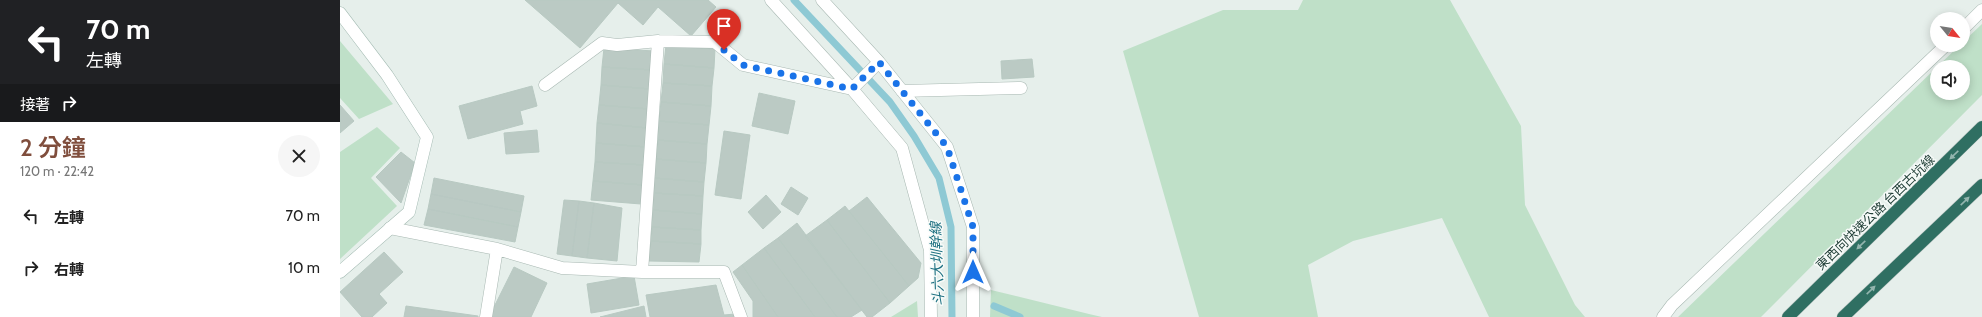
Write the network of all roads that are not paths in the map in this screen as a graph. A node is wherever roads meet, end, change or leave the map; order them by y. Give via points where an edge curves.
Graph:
1 (771, 0) edge
2 (822, 0) edge
3 (1982, 10) edge
4 (340, 13) edge
5 (1970, 22) edge
6 (658, 41) junction
7 (1939, 52) edge
8 (879, 62) junction
9 (545, 84) dead end
10 (1021, 88) dead end
11 (852, 89) junction
12 (902, 91) junction
13 (1982, 127) edge
14 (1982, 185) edge
15 (390, 228) junction
16 (497, 249) junction
17 (340, 272) edge
18 (642, 272) junction
19 (486, 317) edge
20 (741, 317) edge
21 (930, 317) edge
22 (973, 317) edge
23 (1662, 317) edge
24 (1788, 317) edge
25 (1843, 317) edge

1 - 11 street
2 - 8 street
3 - 5 street
4 - 15 street via 387,75 427,137 409,212
6 - 9 street via 617,45 602,43
6 - 11 street via 715,42 743,65
6 - 18 street
7 - 23 street
8 - 11 street
8 - 12 street
10 - 12 street
11 - 21 street via 902,148 930,250
12 - 22 street via 947,147 973,227
13 -> 24 highway, 東西向快速公路 台西古坑線
25 -> 14 highway
15 - 16 street
15 - 17 street
16 - 18 street via 562,268
16 - 19 street
18 - 20 street via 724,272

